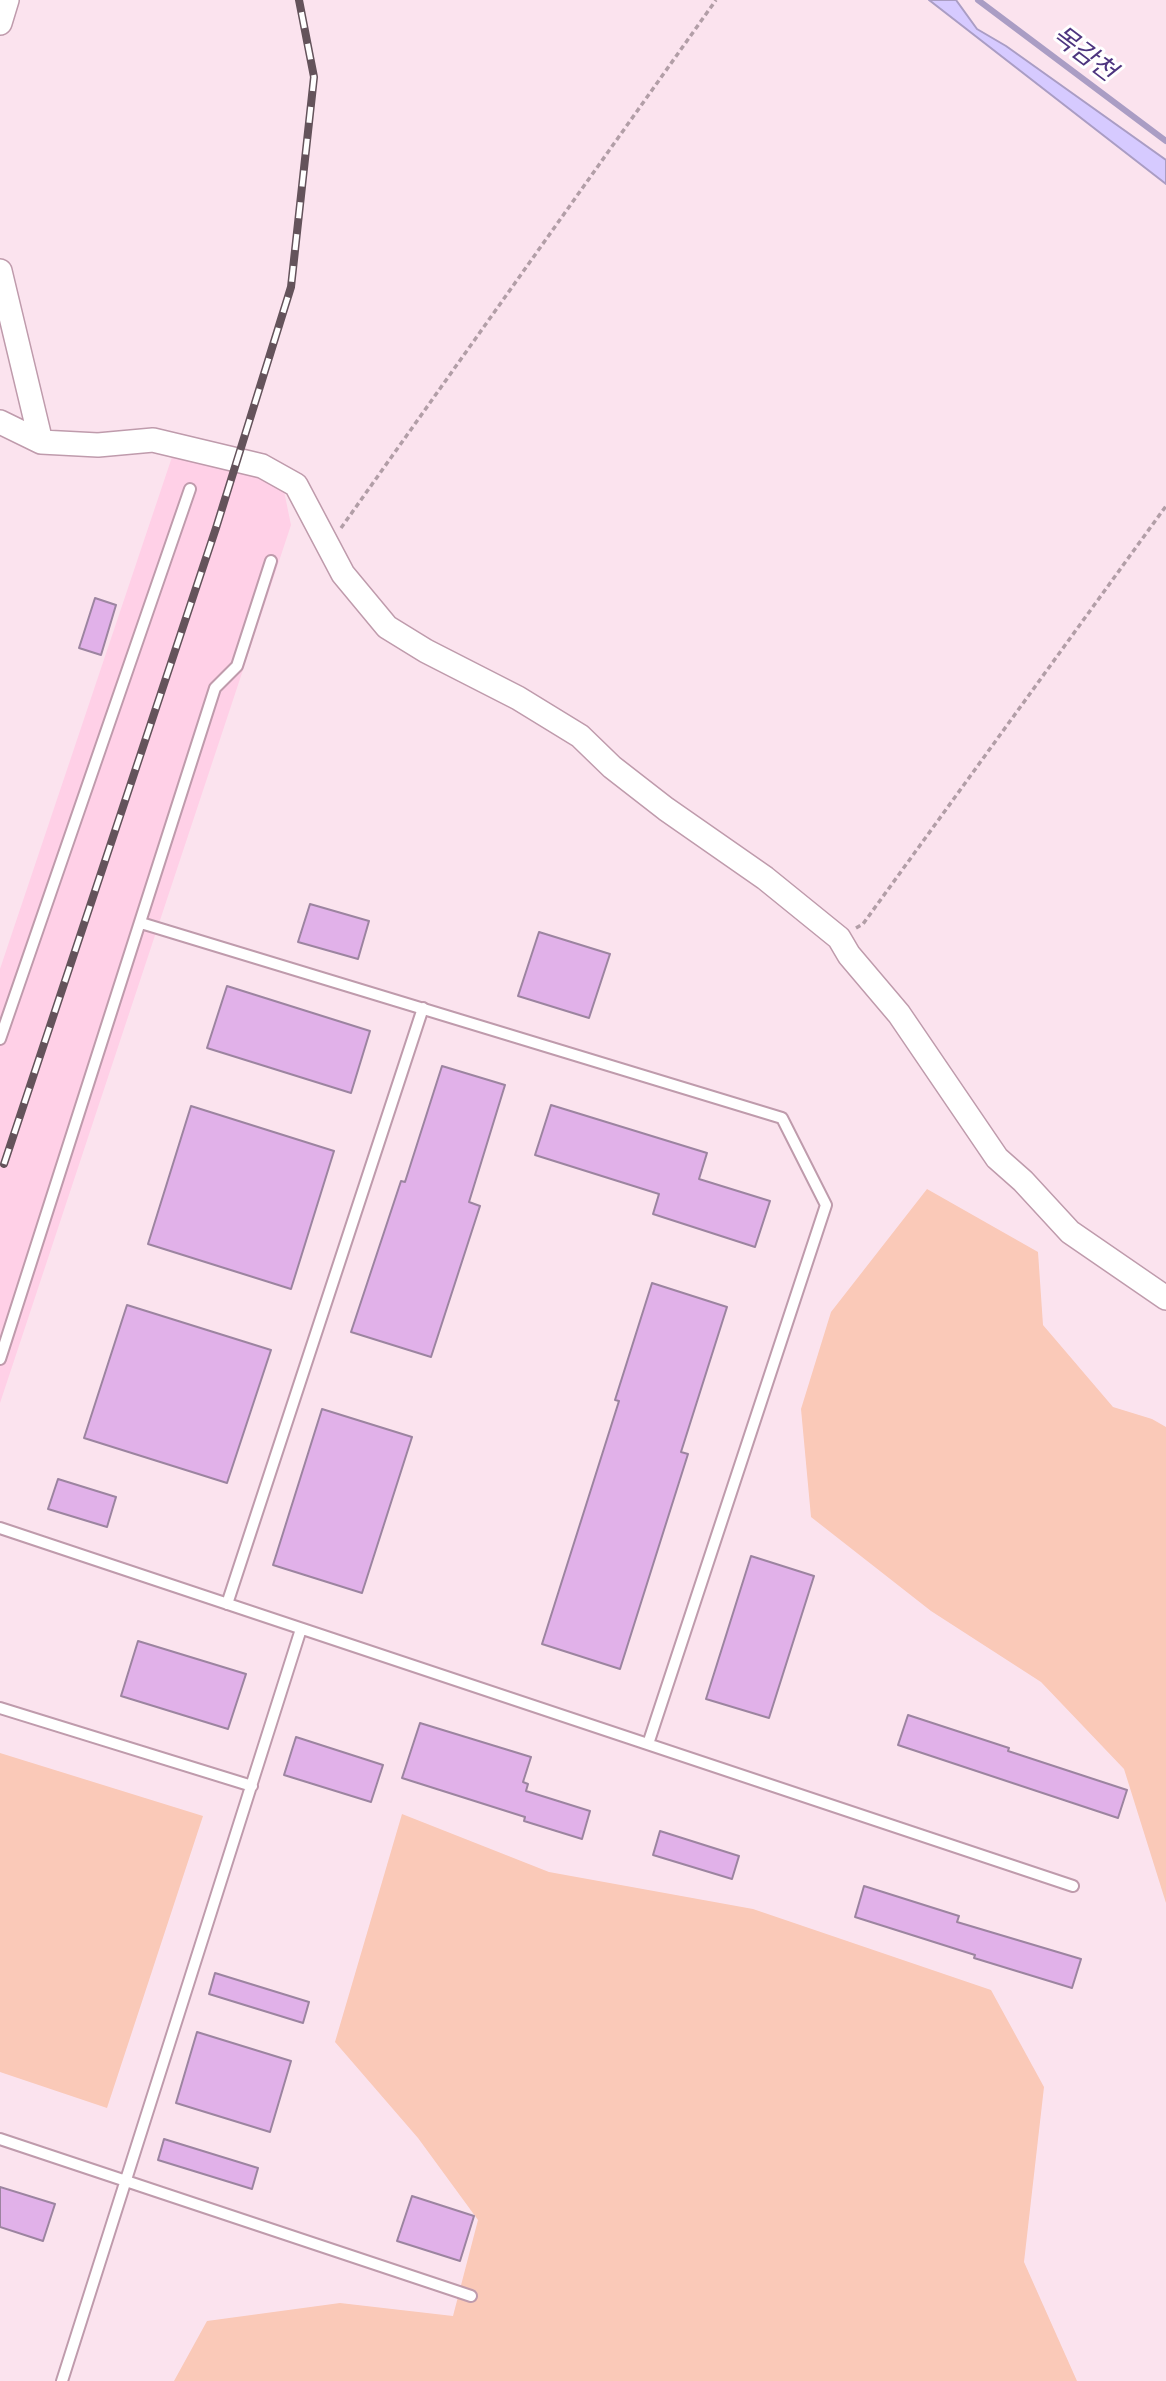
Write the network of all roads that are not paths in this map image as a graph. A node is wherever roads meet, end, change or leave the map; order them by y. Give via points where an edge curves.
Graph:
1 (7, 0) edge
2 (0, 23) edge
3 (0, 271) edge
4 (0, 422) edge
5 (41, 442) junction
6 (190, 489) dead end
7 (271, 561) dead end
8 (142, 923) junction
9 (423, 1008) junction
10 (0, 1040) edge
11 (1166, 1298) edge
12 (0, 1359) edge
13 (0, 1528) edge
14 (227, 1604) junction
15 (301, 1629) junction
16 (0, 1708) edge
17 (649, 1745) junction
18 (252, 1786) junction
19 (1073, 1886) dead end
20 (0, 2139) edge
21 (126, 2180) junction
22 (471, 2296) dead end
23 (62, 2381) edge

1 - 2 street
3 - 5 street
4 - 5 street
5 - 11 street via 97,445 153,440 262,466 296,485 343,574 387,627 580,736 612,767 839,938 899,1014 997,1158 1070,1232
6 - 10 lane
7 - 8 lane via 237,666 215,688
8 - 9 lane
8 - 12 lane
9 - 14 lane
9 - 17 lane via 782,1118 827,1205
13 - 14 lane
14 - 15 lane
15 - 17 lane
15 - 18 lane
16 - 18 lane
17 - 19 lane
18 - 21 lane
20 - 21 lane
21 - 22 lane
21 - 23 lane

